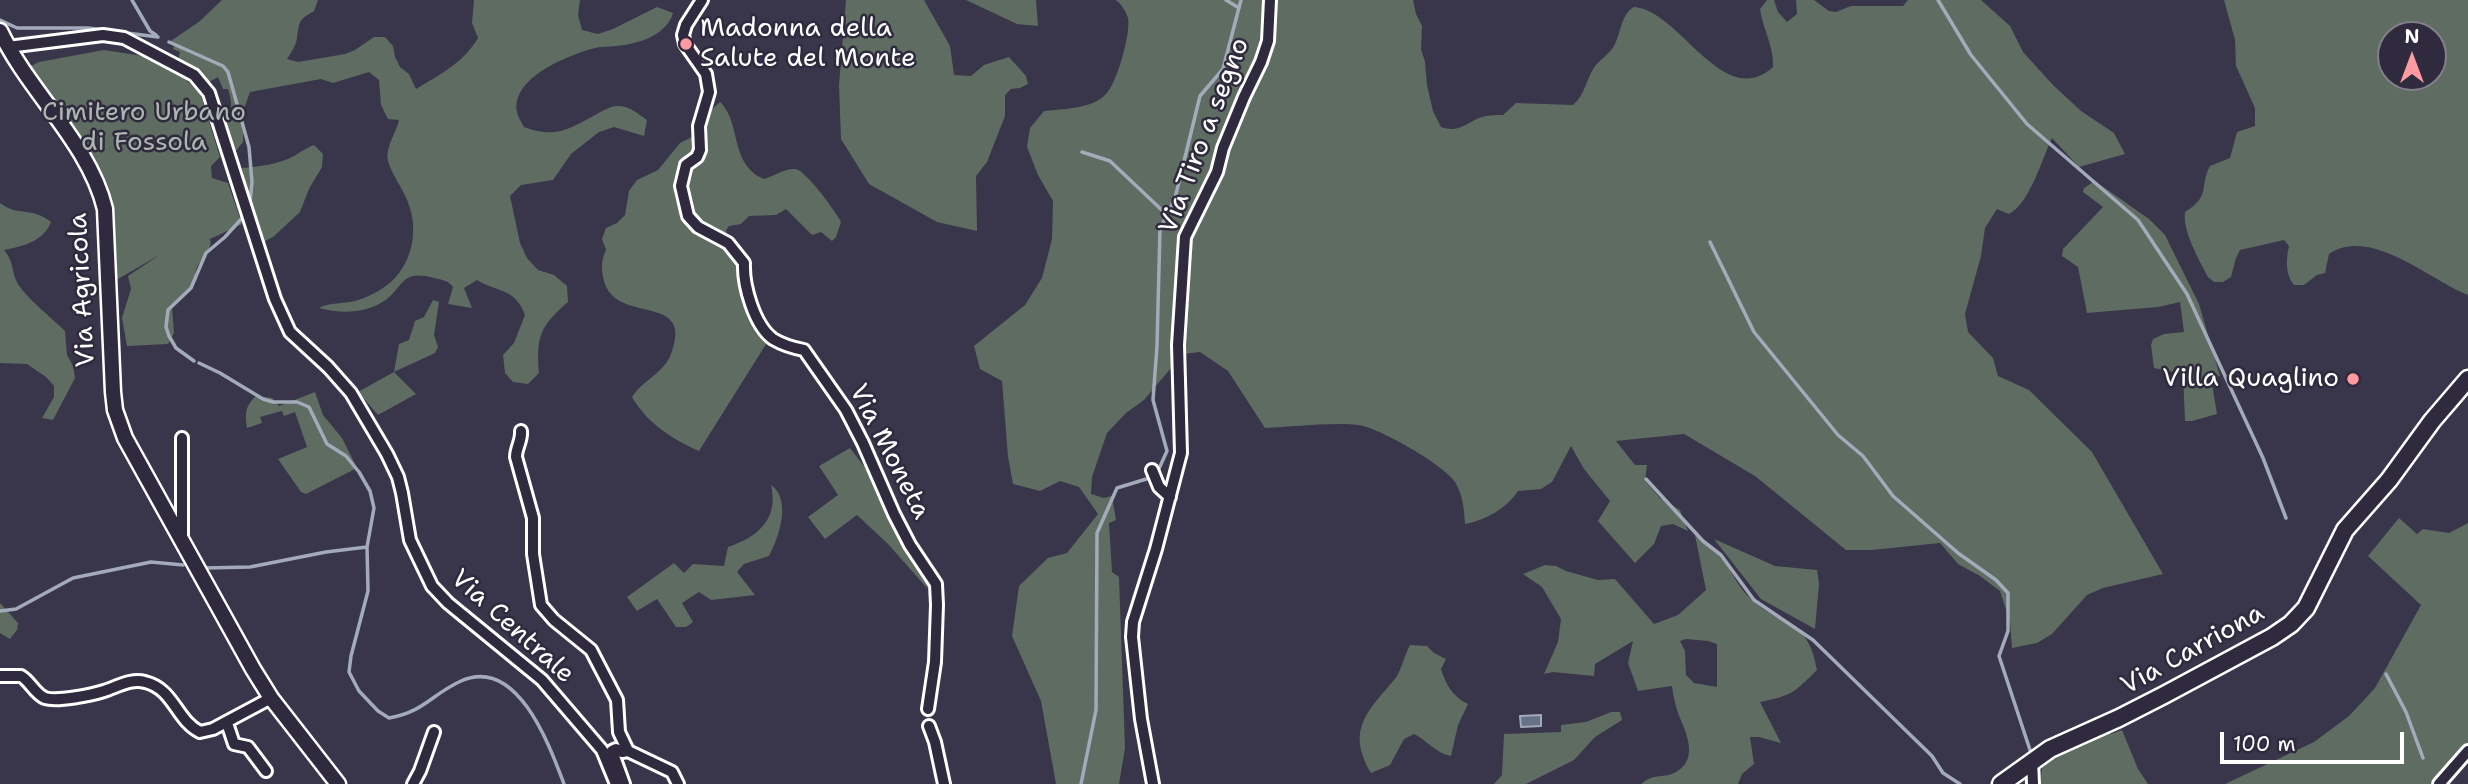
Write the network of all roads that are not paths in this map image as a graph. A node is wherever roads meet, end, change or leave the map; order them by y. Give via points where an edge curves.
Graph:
1 (702, 0) edge
2 (1270, 0) edge
3 (0, 31) edge
4 (8, 47) junction
5 (2468, 379) edge
6 (521, 431) dead end
7 (182, 438) dead end
8 (1152, 470) dead end
9 (1170, 497) junction
10 (182, 543) junction
11 (0, 676) edge
12 (271, 698) junction
13 (928, 709) dead end
14 (227, 723) junction
15 (929, 726) dead end
16 (434, 732) dead end
17 (628, 751) junction
18 (2468, 751) edge
19 (2032, 760) junction
20 (266, 771) dead end
21 (338, 784) edge
22 (413, 784) edge
23 (616, 784) edge
24 (624, 784) edge
25 (678, 784) edge
26 (944, 784) edge
27 (1153, 784) edge
28 (2001, 784) edge
29 (2032, 784) edge
30 (2439, 784) edge

1 - 13 street, Via Moneta via 683,35 706,75 709,92 699,126 700,150 686,165 681,186 688,216 698,227 728,243 744,263 743,279 753,310 770,337 804,350 829,384 863,443 910,545 936,584 935,662
2 - 9 street, Via Tiro a segno via 1268,41 1261,62 1185,237 1178,345 1181,453
3 - 4 street, Via Agricola
4 - 10 street, Via Agricola via 101,192 115,411
4 - 23 street, Via Centrale via 103,35 124,38 194,75 209,93 275,299 290,332 342,382 387,454 402,493 410,540 432,586 542,680 602,750
5 - 19 main road, Via Carriona via 2345,530 2306,608 2291,624 2164,695
6 - 17 street via 516,457 533,518 541,605 596,657 617,700 619,732
7 - 10 street, Via Agricola
8 - 9 street via 1159,487
9 - 27 street, Via Tiro a segno via 1132,637 1140,719
10 - 12 street, Via Agricola
11 - 14 street via 22,676 40,695 52,699 142,681 164,690 200,732
12 - 14 street
12 - 21 street, Via Agricola
14 - 20 street via 234,744 248,747
15 - 26 street
16 - 22 street
17 - 24 street via 612,751
17 - 25 street via 673,772
18 - 30 street
19 - 28 main road, Via Carriona
19 - 29 street

